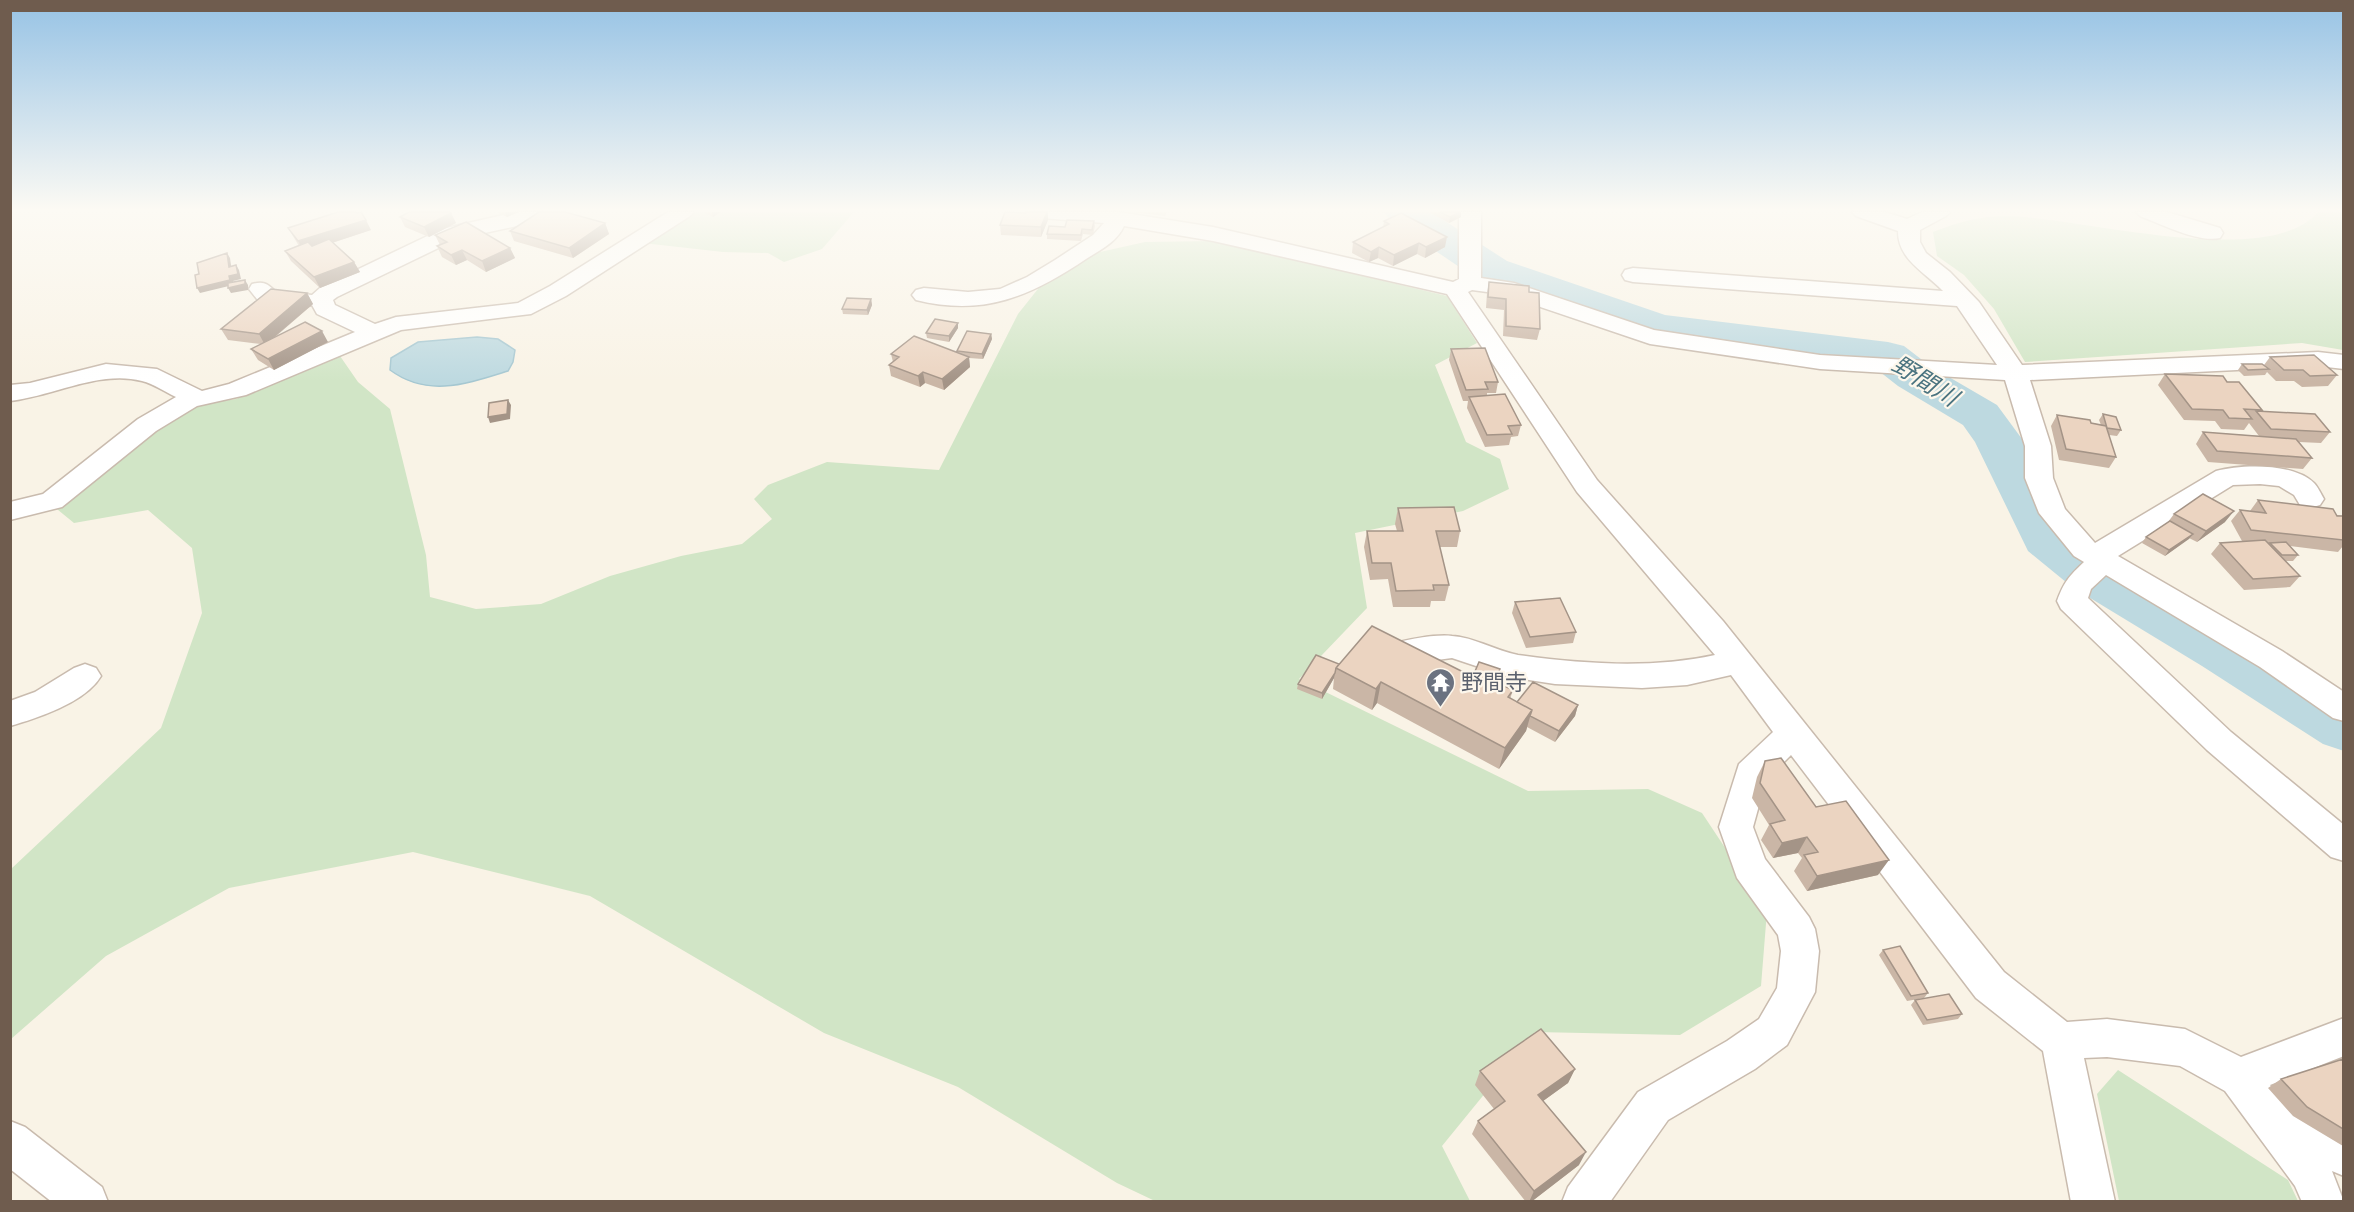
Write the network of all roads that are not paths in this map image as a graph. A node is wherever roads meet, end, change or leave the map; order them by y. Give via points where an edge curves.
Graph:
1 (378, 269) edge
2 (594, 269) edge
3 (1056, 269) edge
4 (1378, 269) edge
5 (1464, 269) edge
6 (1931, 269) edge
7 (1633, 274) dead end
8 (1462, 286) junction
9 (260, 289) dead end
10 (924, 295) dead end
11 (321, 298) junction
12 (1965, 300) junction
13 (375, 333) junction
14 (2343, 362) edge
15 (2015, 373) junction
16 (10, 393) edge
17 (195, 397) junction
18 (2310, 499) dead end
19 (10, 511) edge
20 (2099, 558) junction
21 (1399, 653) edge
22 (1738, 662) junction
23 (85, 676) dead end
24 (2343, 709) edge
25 (10, 714) edge
26 (1793, 733) junction
27 (2343, 846) edge
28 (2343, 1038) edge
29 (2061, 1041) junction
30 (2251, 1093) junction
31 (10, 1142) edge
32 (2343, 1155) edge
33 (87, 1202) edge
34 (1583, 1202) edge
35 (2093, 1202) edge
36 (2324, 1202) edge

1 - 11 street
2 - 13 street via 523,309 396,324
3 - 10 street via 1031,284 992,298
4 - 8 street
5 - 8 street
6 - 12 street
7 - 12 street
8 - 15 street via 1506,288 1650,337 1820,362
8 - 22 street via 1587,486
9 - 11 street via 268,298
11 - 13 street via 325,309
12 - 15 street
13 - 17 street via 237,390
14 - 15 street via 2308,359
15 - 20 street via 2038,446 2039,478 2052,513 2084,549
16 - 17 street via 106,371 148,374
17 - 19 street via 147,425 52,501
18 - 20 street via 2297,483 2288,480 2259,475 2226,477
20 - 24 street via 2271,659
20 - 27 street via 2078,584 2072,601 2219,741
21 - 22 street via 1452,647 1509,665 1619,675 1687,673
22 - 26 street
23 - 25 street via 46,701
26 - 29 street via 1990,985
26 - 34 street via 1751,774 1736,826 1750,867 1796,929 1800,951 1796,992 1773,1032 1714,1072 1653,1106
28 - 30 street
29 - 30 street via 2107,1038 2185,1048
29 - 35 street
30 - 32 street
30 - 36 street via 2310,1171
31 - 33 street

